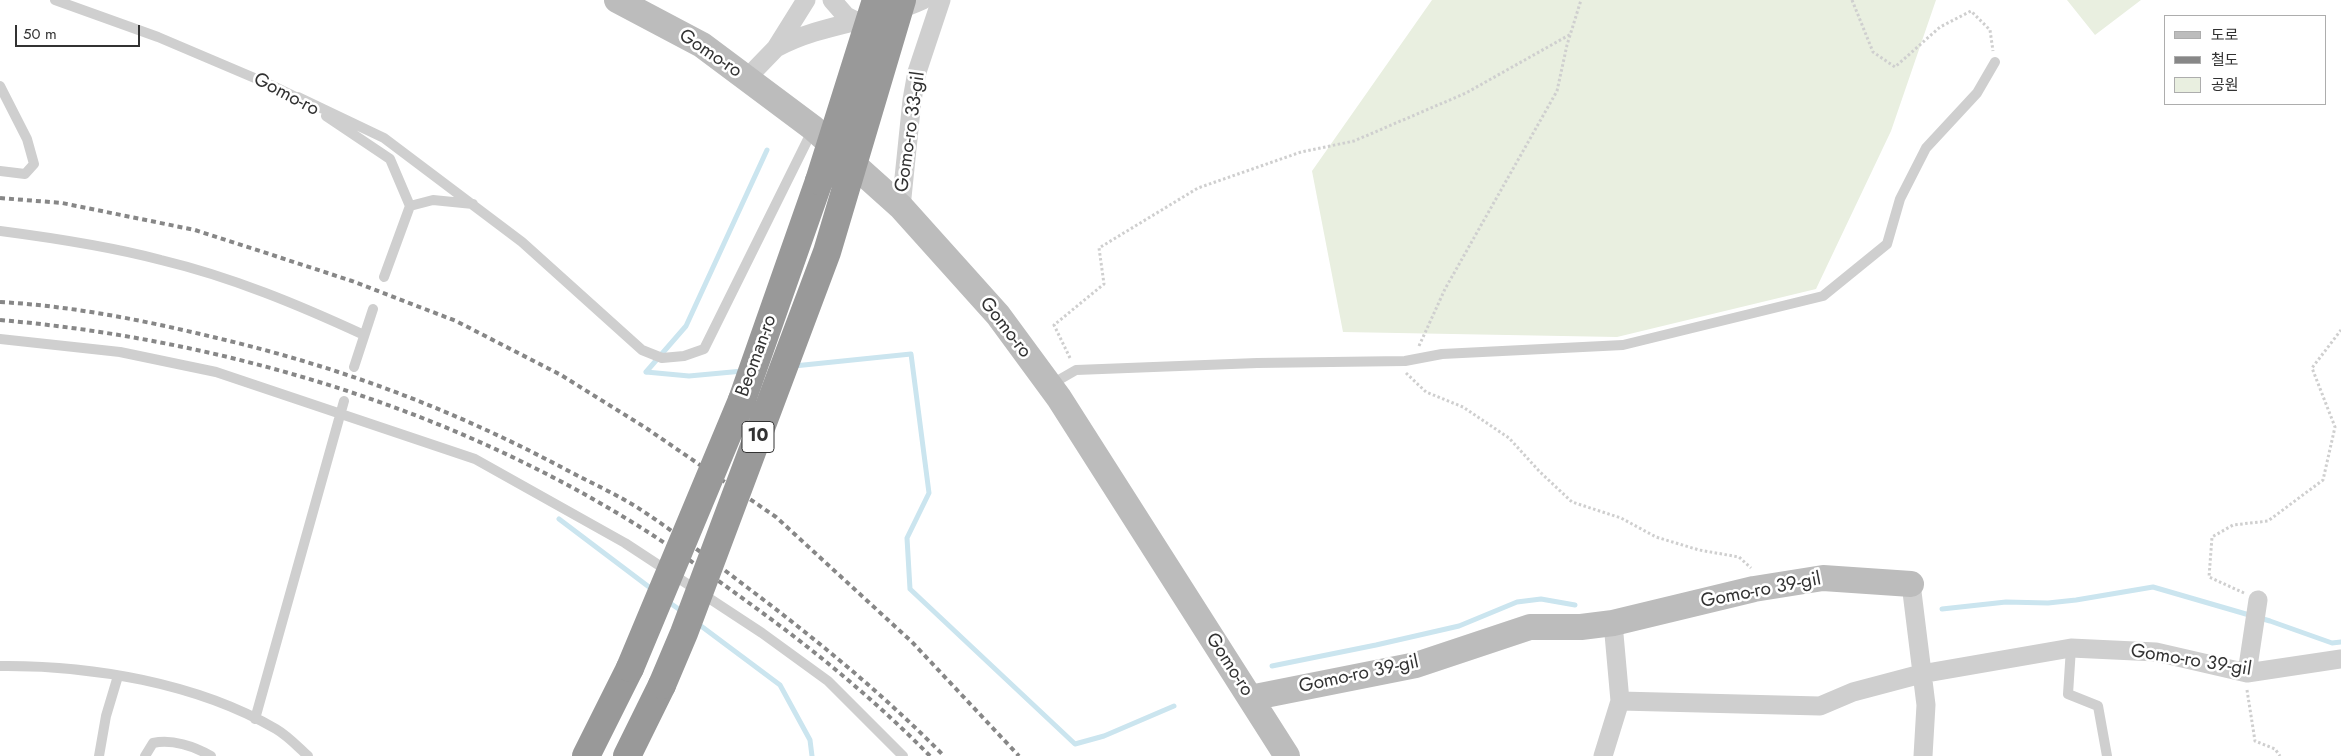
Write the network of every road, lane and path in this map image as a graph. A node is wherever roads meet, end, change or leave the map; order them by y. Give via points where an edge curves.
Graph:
1 (55, 0) edge
2 (617, 0) edge
3 (806, 0) edge
4 (832, 0) edge
5 (876, 0) edge
6 (902, 0) edge
7 (923, 0) edge
8 (941, 0) edge
9 (1852, 0) edge
10 (856, 21) junction
11 (1571, 34) dead end
12 (776, 48) junction
13 (1995, 62) joint
14 (747, 78) junction
15 (0, 86) edge
16 (298, 97) junction
17 (813, 128) junction
18 (0, 171) edge
19 (474, 204) junction
20 (410, 206) junction
21 (901, 207) junction
22 (0, 231) edge
23 (384, 277) dead end
24 (373, 309) dead end
25 (2341, 330) edge
26 (364, 335) junction
27 (0, 338) edge
28 (354, 366) dead end
29 (1076, 370) junction
30 (1050, 385) junction
31 (344, 401) dead end
32 (341, 414) junction
33 (1911, 584) joint
34 (2257, 607) joint
35 (1613, 623) junction
36 (2071, 648) junction
37 (2341, 659) edge
38 (0, 666) edge
39 (2247, 673) junction
40 (1921, 674) junction
41 (118, 676) junction
42 (1250, 698) junction
43 (1620, 700) junction
44 (255, 719) junction
45 (99, 756) edge
46 (145, 756) edge
47 (211, 756) edge
48 (308, 756) edge
49 (586, 756) edge
50 (628, 756) edge
51 (903, 756) edge
52 (1287, 756) edge
53 (1603, 756) edge
54 (1924, 756) edge
55 (2107, 756) edge
56 (2280, 756) edge

1 - 16 lane, Gomo-ro via 158,37
2 - 14 main road, Gomo-ro via 702,45
3 - 12 street
4 - 10 street via 846,16
5 - 49 highway, Beoman-ro / 10, bridge via 812,200 742,400 630,668
6 - 50 highway, Beoman-ro / 10, bridge via 827,252 684,633
7 - 10 street
8 - 21 street, Gomo-ro 33-gil via 917,72
9 - 13 path via 1873,52 1895,67 1940,27 1971,11 1990,30
10 - 12 street via 808,33
11 - 29 path via 1466,93 1354,141 1301,152 1198,188 1099,248 1104,284 1054,325
12 - 14 street
13 - 29 lane via 1977,93 1926,148 1900,199 1887,244 1823,296 1623,345 1442,354 1405,361
14 - 17 main road, Gomo-ro
15 - 18 lane via 27,139 34,164 26,174
16 - 19 lane via 384,138
16 - 20 lane, Gomo-ro via 390,160
17 - 19 lane via 704,349 684,356 662,358 634,344 522,242
17 - 21 main road, Gomo-ro
19 - 20 lane via 433,200
20 - 23 lane
21 - 30 main road, Gomo-ro via 998,315
22 - 26 lane via 79,242 162,260 250,287
24 - 26 lane
25 - 34 path via 2312,368 2335,427 2323,480 2268,521 2233,525 2212,537 2209,576
26 - 28 lane
27 - 32 lane via 120,352 216,372
29 - 30 lane
30 - 42 main road, Gomo-ro
31 - 32 lane
32 - 44 lane
32 - 51 lane via 475,459 625,542 828,681
33 - 35 main road, Gomo-ro 39-gil via 1823,578 1754,589
33 - 40 street, Gomo-ro 39-gil
34 - 39 street
35 - 42 main road, Gomo-ro 39-gil via 1530,627 1416,665
35 - 43 street
36 - 39 street, Gomo-ro 39-gil via 2156,652
36 - 40 street, Gomo-ro 39-gil
36 - 55 lane via 2068,694 2098,706
37 - 39 street, Gomo-ro 39-gil
38 - 41 lane via 40,666
39 - 56 path via 2246,697 2255,741 2274,748
40 - 43 street, Gomo-ro 39-gil via 1853,692 1820,706
40 - 54 street via 1926,705
41 - 44 lane via 218,700
41 - 45 lane
42 - 52 main road, Gomo-ro
43 - 53 street
44 - 48 lane via 278,730
46 - 47 lane via 153,743 164,741 198,749

